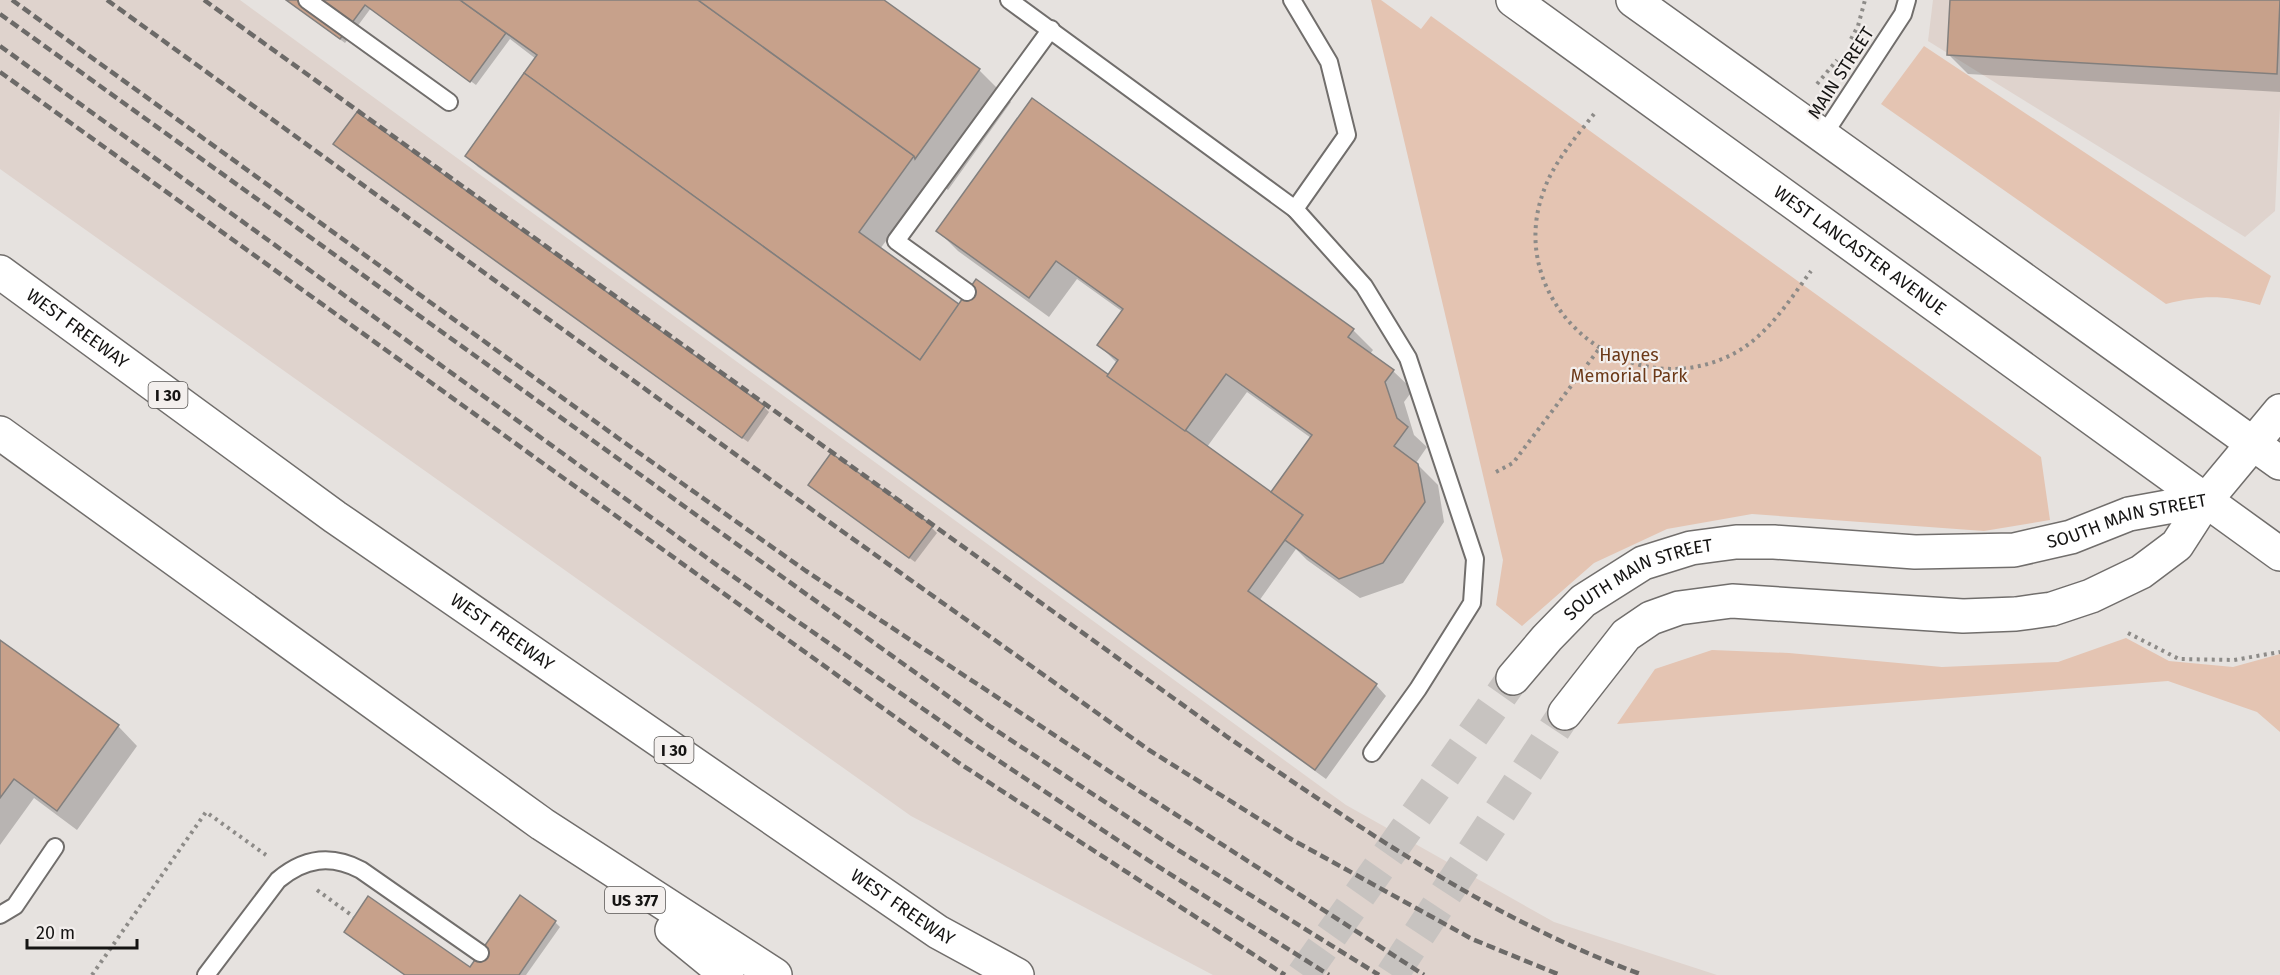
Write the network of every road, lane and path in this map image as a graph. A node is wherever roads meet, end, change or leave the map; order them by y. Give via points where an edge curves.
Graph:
1 (307, 0) edge
2 (1009, 0) edge
3 (1292, 0) edge
4 (1513, 0) edge
5 (1633, 0) edge
6 (1865, 0) edge
7 (1907, 0) edge
8 (1051, 29) junction
9 (1848, 44) dead end
10 (1844, 53) dead end
11 (1817, 84) dead end
12 (449, 102) dead end
13 (1594, 114) dead end
14 (1823, 136) junction
15 (1295, 209) junction
16 (1811, 271) dead end
17 (0, 272) edge
18 (967, 292) dead end
19 (1599, 349) junction
20 (2280, 411) edge
21 (0, 433) edge
22 (2253, 443) junction
23 (2280, 463) edge
24 (1496, 472) dead end
25 (2205, 500) junction
26 (2280, 554) edge
27 (2128, 633) dead end
28 (2280, 652) edge
29 (1513, 678) tunnel mouth
30 (1565, 713) tunnel mouth
31 (1372, 753) dead end
32 (543, 824) junction
33 (55, 847) dead end
34 (289, 871) junction
35 (0, 915) edge
36 (354, 917) dead end
37 (480, 953) dead end
38 (92, 975) edge
39 (206, 975) edge
40 (727, 975) edge
41 (775, 975) edge
42 (1017, 975) edge

1 - 12 lane
2 - 8 lane
3 - 15 lane via 1329,63 1347,135
4 - 25 main road, WEST LANCASTER AVENUE
5 - 14 main road
6 - 9 path
7 - 14 lane, MAIN STREET via 1903,14
8 - 15 lane
8 - 18 lane via 896,241
10 - 11 path
13 - 19 path via 1562,156 1544,189 1537,214 1536,240 1539,265 1561,313
14 - 22 main road
15 - 31 lane via 1364,286 1408,358 1475,559 1472,603
16 - 19 path via 1766,331 1723,359 1698,367 1647,367
17 - 42 main road, WEST FREEWAY / I 30 via 335,517 938,932
19 - 24 path via 1514,463
20 - 22 main road
21 - 32 main road
22 - 23 main road
22 - 25 main road
25 - 26 main road, WEST LANCASTER AVENUE
25 - 29 main road, SOUTH MAIN STREET via 2129,514 2071,537 2014,550 1915,552 1764,542 1691,548 1643,563 1583,601
25 - 30 main road, SOUTH MAIN STREET via 2177,545 2140,572 2091,596 2052,609 1963,616 1732,601 1651,618 1626,635
27 - 28 path via 2179,659 2234,660
32 - 40 main road, US 377
32 - 41 main road
33 - 35 lane via 15,906
34 - 36 path
34 - 37 lane via 320,860 348,863
34 - 38 path via 206,812
34 - 39 lane

